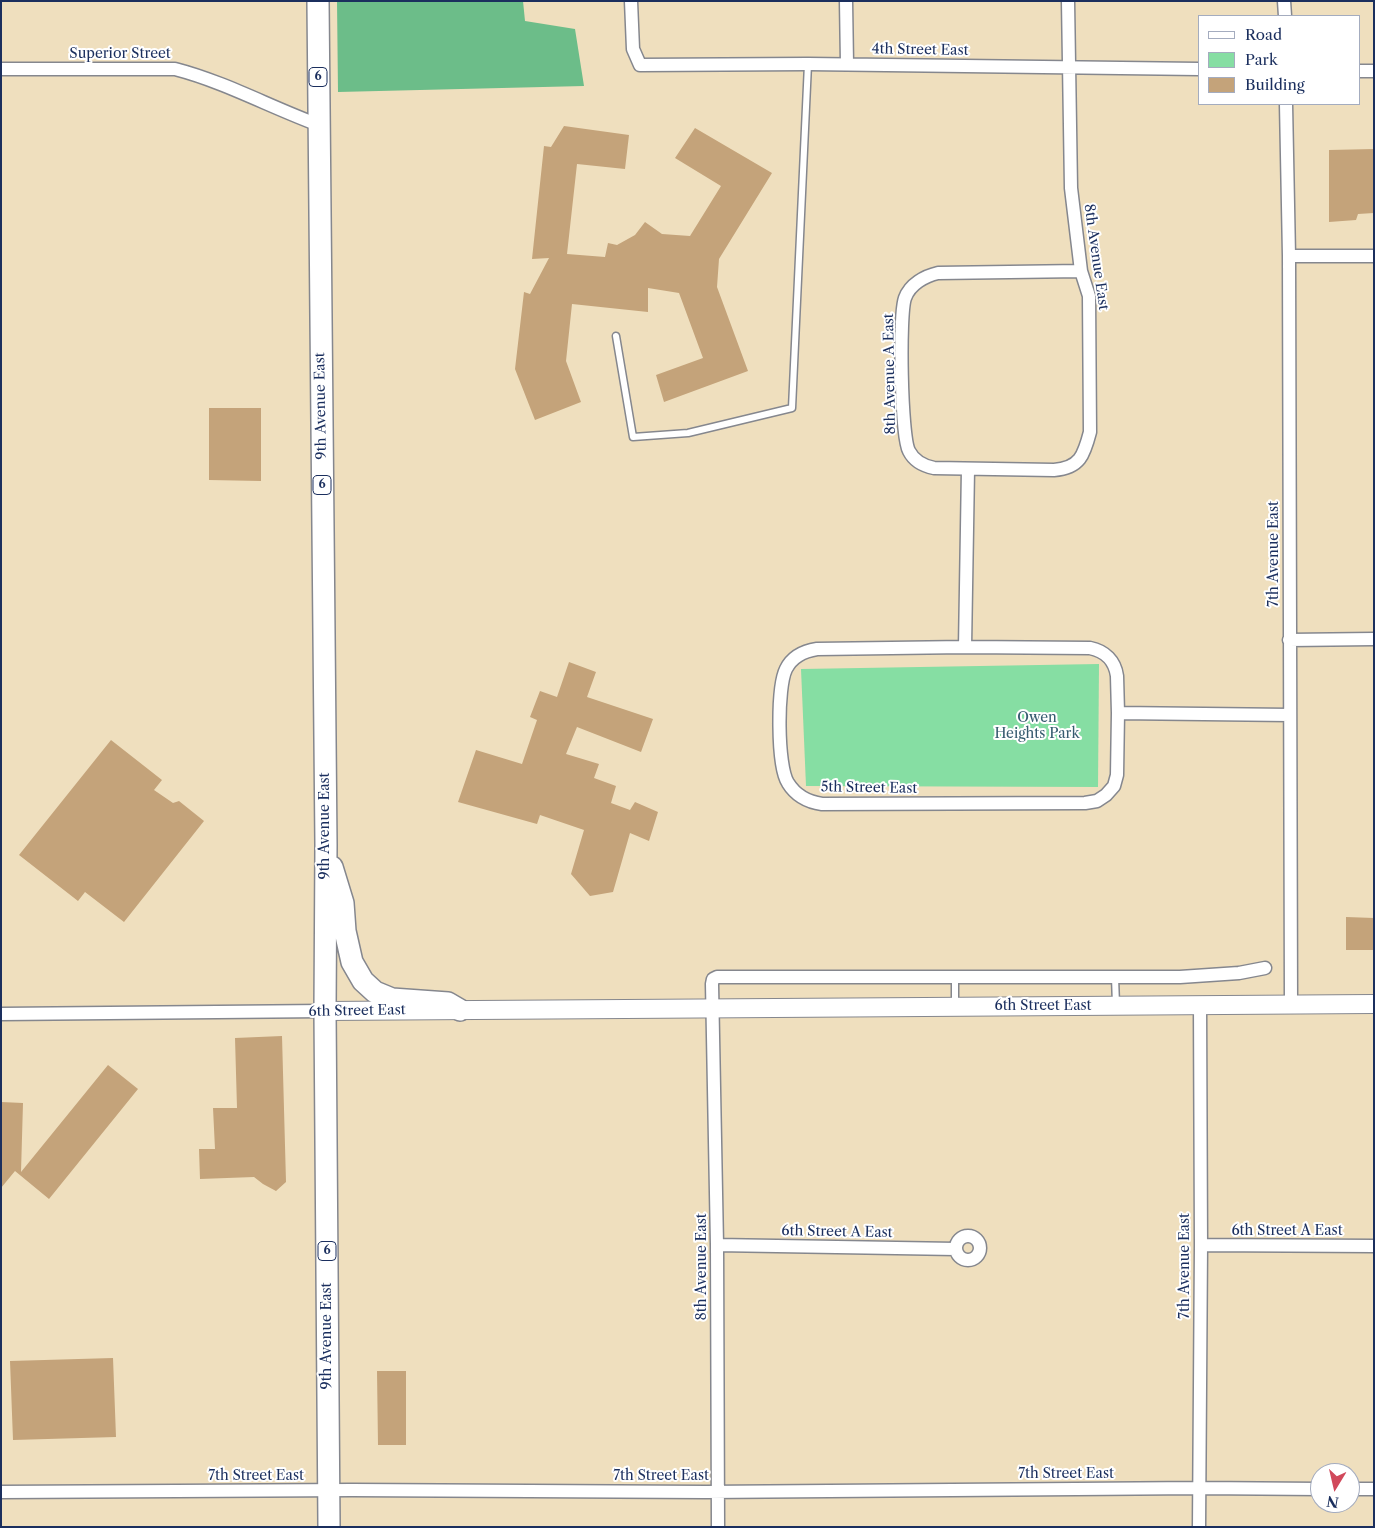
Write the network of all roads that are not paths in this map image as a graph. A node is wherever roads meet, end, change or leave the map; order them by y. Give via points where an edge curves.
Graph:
1 (318, 1) edge
2 (631, 1) edge
3 (846, 1) edge
4 (1068, 1) edge
5 (1284, 1) edge
6 (1284, 15) edge
7 (808, 64) junction
8 (847, 64) junction
9 (1069, 68) junction
10 (1, 69) edge
11 (1198, 69) edge
12 (1360, 71) edge
13 (1374, 71) edge
14 (1286, 105) edge
15 (319, 124) junction
16 (1289, 256) junction
17 (1374, 256) edge
18 (1081, 272) junction
19 (616, 336) dead end
20 (968, 469) junction
21 (1374, 639) edge
22 (1289, 640) junction
23 (965, 647) junction
24 (1118, 713) junction
25 (1290, 715) junction
26 (326, 845) junction
27 (1265, 968) dead end
28 (955, 977) junction
29 (1115, 977) junction
30 (1200, 1004) junction
31 (1291, 1004) junction
32 (1374, 1004) edge
33 (1116, 1005) junction
34 (955, 1006) junction
35 (712, 1008) junction
36 (460, 1010) junction
37 (325, 1011) junction
38 (1, 1014) edge
39 (717, 1245) junction
40 (1201, 1245) junction
41 (1374, 1246) edge
42 (956, 1249) dead end
43 (1199, 1488) junction
44 (1310, 1489) edge
45 (1360, 1489) edge
46 (1374, 1489) edge
47 (328, 1490) junction
48 (718, 1491) junction
49 (1, 1492) edge
50 (329, 1527) edge
51 (718, 1527) edge
52 (1199, 1527) edge

1 - 15 highway, 6
2 - 7 street, 4th Street East via 633,49 640,65
3 - 8 street
4 - 9 street, 8th Avenue East
5 - 6 street
7 - 8 street, 4th Street East
7 - 19 lane via 792,408 688,433 633,437
8 - 9 street, 4th Street East
9 - 11 street, 4th Street East
9 - 18 street, 8th Avenue East via 1071,188
10 - 15 street, Superior Street via 175,69 234,88 283,112
12 - 13 street
14 - 16 street, 7th Avenue East
15 - 26 highway, 9th Avenue East / 6
16 - 17 street
16 - 22 street, 7th Avenue East
18 - 20 street, 8th Avenue East via 1089,296 1090,432 1085,452 1072,465 1060,470
18 - 20 street, 8th Avenue A East via 938,273 921,279 905,298 901,319 904,430 908,450 928,467
20 - 23 street
21 - 22 street
22 - 25 street, 7th Avenue East
23 - 24 street, 5th Street East via 1090,648 1101,651 1116,671
23 - 24 street, 5th Street East via 817,649 794,658 784,675 779,710 782,764 791,788 805,800 822,804 1091,802 1106,795 1116,781
24 - 25 street
25 - 31 street, 7th Avenue East
26 - 36 highway via 343,903 352,962 363,981 374,992 392,999 448,1003
26 - 37 highway, 9th Avenue East / 6
27 - 29 street via 1210,976
28 - 29 street
28 - 34 lane
28 - 35 street via 717,977 712,984
29 - 33 lane
30 - 31 main road, 6th Street East
30 - 33 main road, 6th Street East
30 - 40 street, 7th Avenue East
31 - 32 main road, 6th Street East
33 - 34 main road, 6th Street East
34 - 35 main road, 6th Street East
35 - 36 main road, 6th Street East
35 - 39 street, 8th Avenue East
36 - 37 main road, 6th Street East
37 - 38 street, 6th Street East
37 - 47 highway, 9th Avenue East / 6
39 - 42 street, 6th Street A East
39 - 48 street, 8th Avenue East
40 - 41 street, 6th Street A East
40 - 43 street, 7th Avenue East
43 - 44 street, 7th Street East
43 - 48 street, 7th Street East
43 - 52 street, 7th Avenue East
45 - 46 street
47 - 48 street, 7th Street East
47 - 49 street, 7th Street East
47 - 50 highway, 9th Avenue East / 6
48 - 51 street, 8th Avenue East

